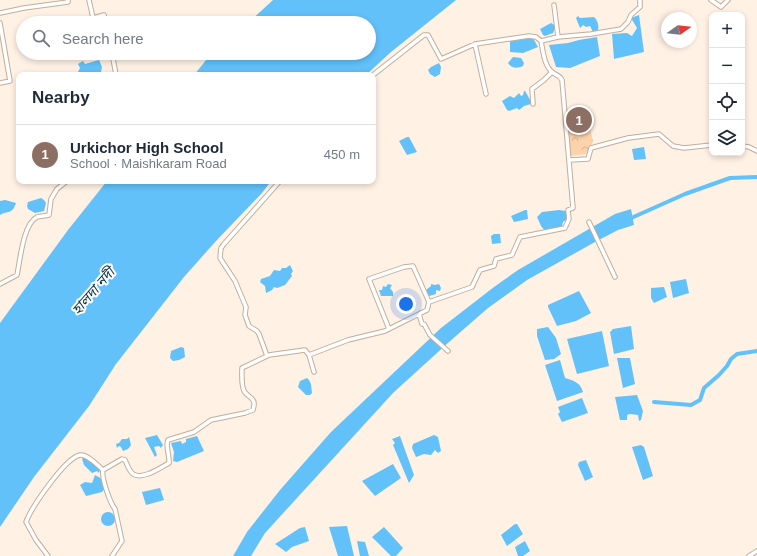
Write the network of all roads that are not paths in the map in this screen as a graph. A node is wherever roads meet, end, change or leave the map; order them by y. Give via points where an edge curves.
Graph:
1 (68, 0) edge
2 (89, 0) edge
3 (640, 0) edge
4 (711, 0) edge
5 (728, 0) edge
6 (554, 5) dead end
7 (0, 13) edge
8 (93, 16) edge
9 (0, 23) edge
10 (558, 37) junction
11 (541, 41) junction
12 (475, 44) junction
13 (113, 60) edge
14 (115, 72) edge
15 (552, 72) junction
16 (376, 73) edge
17 (0, 83) edge
18 (486, 94) dead end
19 (533, 104) dead end
20 (709, 145) edge
21 (745, 146) edge
22 (757, 151) edge
23 (569, 160) junction
24 (63, 184) edge
25 (277, 184) edge
26 (590, 222) dead end
27 (615, 277) dead end
28 (0, 284) edge
29 (429, 302) junction
30 (418, 314) junction
31 (389, 329) junction
32 (446, 350) dead end
33 (309, 355) junction
34 (267, 356) junction
35 (314, 372) dead end
36 (103, 470) junction
37 (757, 551) edge
38 (48, 556) edge
39 (112, 556) edge
40 (749, 556) edge

1 - 7 street
2 - 8 street
3 - 10 street via 640,7 622,29
4 - 5 street via 721,7
6 - 10 street
9 - 17 street via 10,81
10 - 11 street
11 - 12 street via 529,36
11 - 15 street via 545,61
12 - 16 street via 441,59 428,35 424,35
12 - 18 street
13 - 14 street
15 - 19 street via 532,89
15 - 23 street via 562,80
20 - 23 street via 684,148 673,146 659,134 628,138 591,148 588,159
21 - 22 street
23 - 29 street via 573,208 568,210 569,219 565,228 520,237 512,255 496,259 494,266 480,270 472,287
24 - 28 street via 51,199 49,215 37,217 31,222 22,243 18,275
25 - 34 street via 224,244 220,253 222,263 235,281 246,307 245,316 249,326 259,334
26 - 27 street
29 - 30 street via 427,310
29 - 31 street via 413,266 369,279
30 - 31 street
30 - 32 street via 430,335
31 - 33 street via 348,340
33 - 34 street via 304,350
33 - 35 street
34 - 36 street via 242,368 244,390 253,398 253,410 211,420 194,432 168,440 169,464 153,472 140,476 134,474 122,459
36 - 38 street via 90,459 79,455 55,476 29,513 26,522
36 - 39 street via 107,495 115,508 122,541
37 - 40 street

